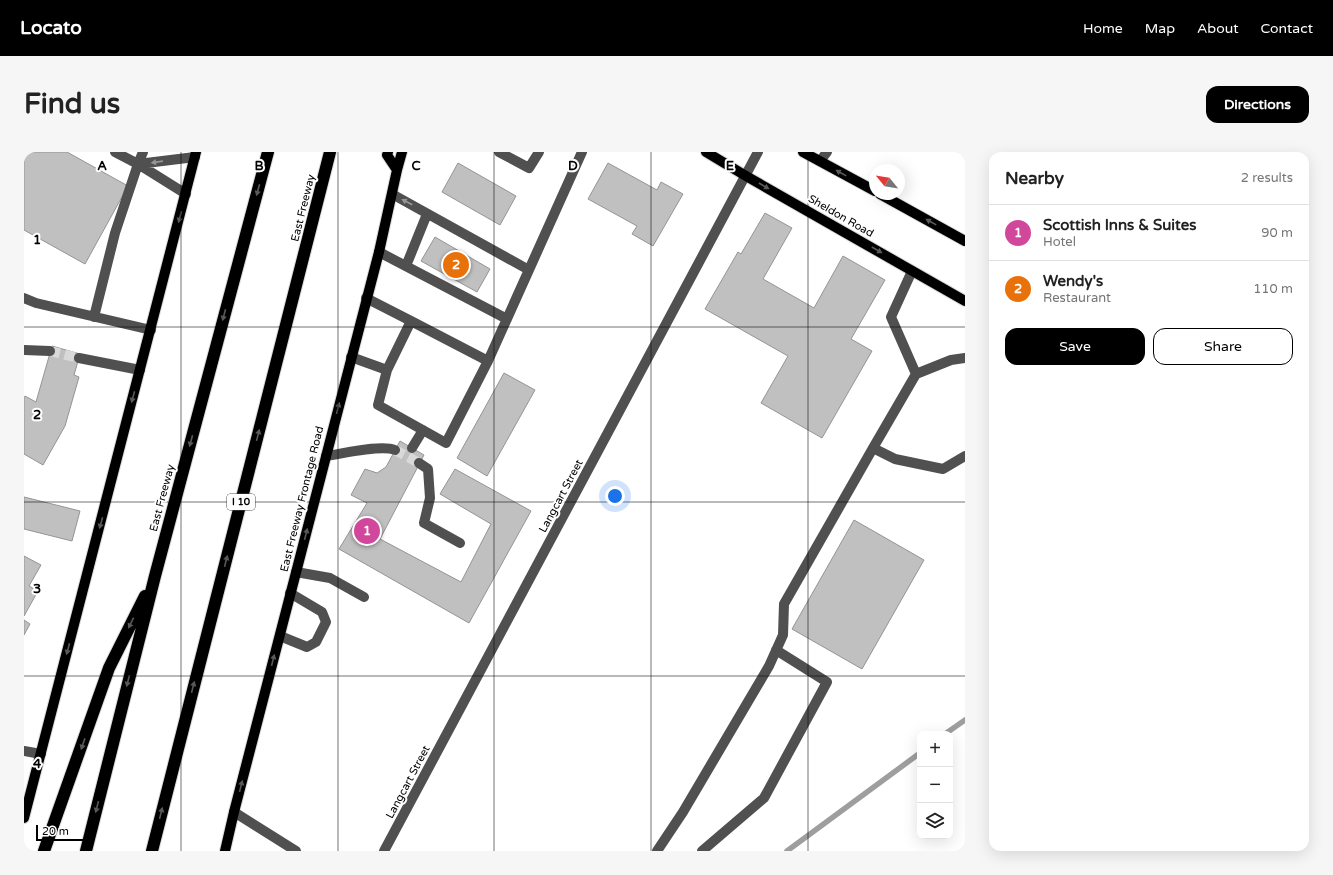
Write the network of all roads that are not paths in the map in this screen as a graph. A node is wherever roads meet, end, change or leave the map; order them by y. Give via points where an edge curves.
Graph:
1 (115, 152) edge
2 (143, 152) edge
3 (268, 152) edge
4 (330, 152) edge
5 (388, 152) edge
6 (402, 152) edge
7 (499, 152) edge
8 (539, 152) edge
9 (582, 152) edge
10 (706, 152) edge
11 (758, 152) edge
12 (803, 152) edge
13 (827, 152) edge
14 (196, 154) edge
15 (820, 161) junction
16 (138, 164) junction
17 (397, 170) junction
18 (746, 176) junction
19 (869, 188) edge
20 (186, 194) junction
21 (392, 194) junction
22 (891, 200) edge
23 (425, 212) junction
24 (965, 241) edge
25 (379, 252) junction
26 (406, 266) junction
27 (529, 270) junction
28 (912, 271) junction
29 (24, 298) edge
30 (366, 298) junction
31 (965, 301) edge
32 (94, 317) junction
33 (507, 319) junction
34 (411, 321) junction
35 (150, 330) junction
36 (24, 350) edge
37 (50, 351) tunnel mouth
38 (351, 357) junction
39 (79, 358) tunnel mouth
40 (965, 358) edge
41 (488, 361) junction
42 (140, 370) junction
43 (387, 370) junction
44 (916, 374) junction
45 (423, 430) junction
46 (412, 448) dead end
47 (873, 448) junction
48 (395, 450) tunnel mouth
49 (326, 456) junction
50 (965, 456) edge
51 (419, 463) tunnel mouth
52 (460, 543) dead end
53 (296, 572) junction
54 (155, 576) junction
55 (290, 593) junction
56 (364, 597) dead end
57 (280, 636) junction
58 (776, 650) junction
59 (24, 751) edge
60 (41, 754) junction
61 (234, 812) junction
62 (24, 818) edge
63 (44, 851) edge
64 (86, 851) edge
65 (152, 851) edge
66 (225, 851) edge
67 (296, 851) edge
68 (384, 851) edge
69 (657, 851) edge
70 (702, 851) edge

1 - 16 street
2 - 16 street
3 -> 54 highway, East Freeway
65 -> 4 highway, East Freeway / I 10
5 - 17 main road
6 - 17 main road, East Freeway Frontage Road
7 - 8 street via 529,168
9 - 27 street
10 - 18 main road, Sheldon Road
11 - 18 street, Langcart Street
12 - 15 main road
13 - 15 street
14 -> 16 street
14 - 20 main road
19 -> 15 main road
16 - 20 street
16 - 32 street via 115,233
17 - 21 main road, East Freeway Frontage Road
18 -> 28 main road, Sheldon Road
18 - 68 street, Langcart Street
20 -> 35 main road
23 -> 21 street
21 - 25 main road, East Freeway Frontage Road
24 -> 22 main road
23 - 26 street
23 - 27 street
25 - 26 street
25 - 30 main road, East Freeway Frontage Road
26 - 33 street
27 - 33 street
28 - 31 main road, Sheldon Road
28 - 44 street via 891,317
29 - 32 street
30 - 34 street
30 - 38 main road, East Freeway Frontage Road
32 - 35 street
33 - 41 street
34 - 41 street
34 - 43 street
35 - 42 main road
36 - 37 street
38 - 43 street
49 -> 38 main road, East Freeway Frontage Road
39 - 42 street
40 - 44 street via 950,360
41 - 45 street via 446,443
42 -> 60 main road
43 - 45 street via 378,405
44 - 47 street
45 - 46 street
47 - 50 street via 895,459 943,469
47 - 58 street via 784,604 783,635
48 - 49 street via 390,448
53 -> 49 main road, East Freeway Frontage Road
51 - 52 street via 428,469 430,498 424,523
53 - 55 main road, East Freeway Frontage Road
53 - 56 street via 330,578
54 -> 63 highway via 109,668
54 -> 64 highway, East Freeway
55 - 57 main road, East Freeway Frontage Road
55 - 57 street via 322,612 326,622 316,642 307,647
61 -> 57 main road, East Freeway Frontage Road
58 - 69 street via 683,812
58 - 70 street via 827,682 764,798
59 - 60 street
60 - 62 main road
61 - 66 main road, East Freeway Frontage Road
61 - 67 street

